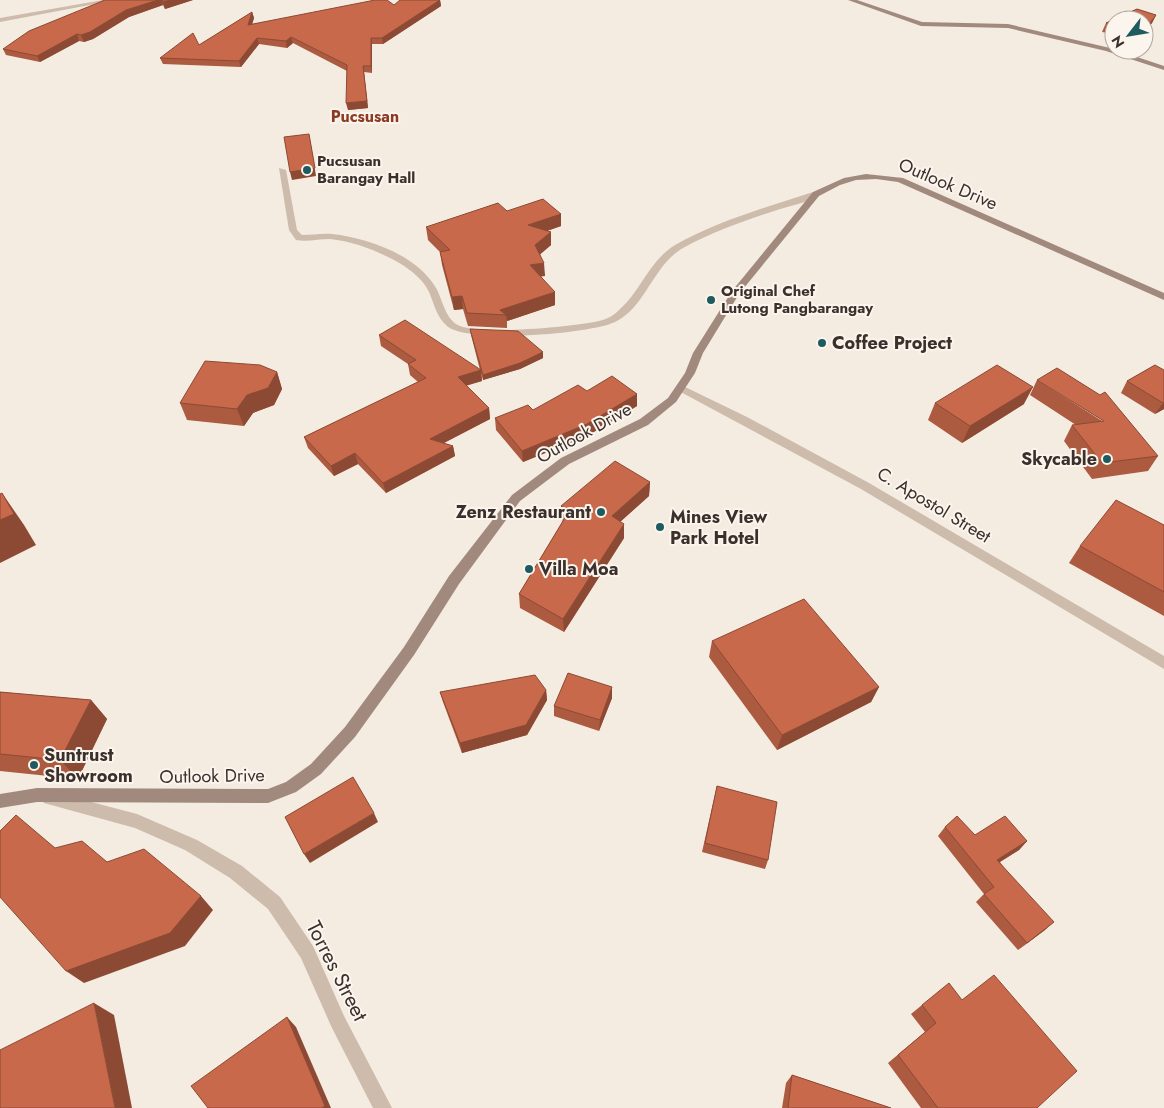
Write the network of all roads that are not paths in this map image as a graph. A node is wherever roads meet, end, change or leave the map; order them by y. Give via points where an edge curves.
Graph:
1 (113, 0) edge
2 (851, 0) edge
3 (0, 20) edge
4 (1164, 68) edge
5 (282, 170) dead end
6 (816, 194) junction
7 (1164, 297) edge
8 (681, 388) junction
9 (1164, 663) edge
10 (37, 795) junction
11 (0, 801) edge
12 (383, 1108) edge

1 - 3 street
2 - 4 street via 915,23 1016,28 1108,49
5 - 6 street via 293,230 299,238 332,237 383,250 423,276 448,322 457,329 474,332 578,328 608,322 626,308 657,264 677,248 725,226
6 - 7 street, Outlook Drive via 845,180 872,175 900,180
6 - 8 street, Outlook Drive via 735,293 698,353
8 - 9 street, C. Apostol Street via 878,492
8 - 10 street, Outlook Drive via 672,400 644,422 565,461 516,498 454,580 350,732 316,769 291,787 268,796
10 - 11 street, Outlook Drive
10 - 12 street, Torres Street via 138,821 191,845 236,872 274,903 307,952 338,1022

